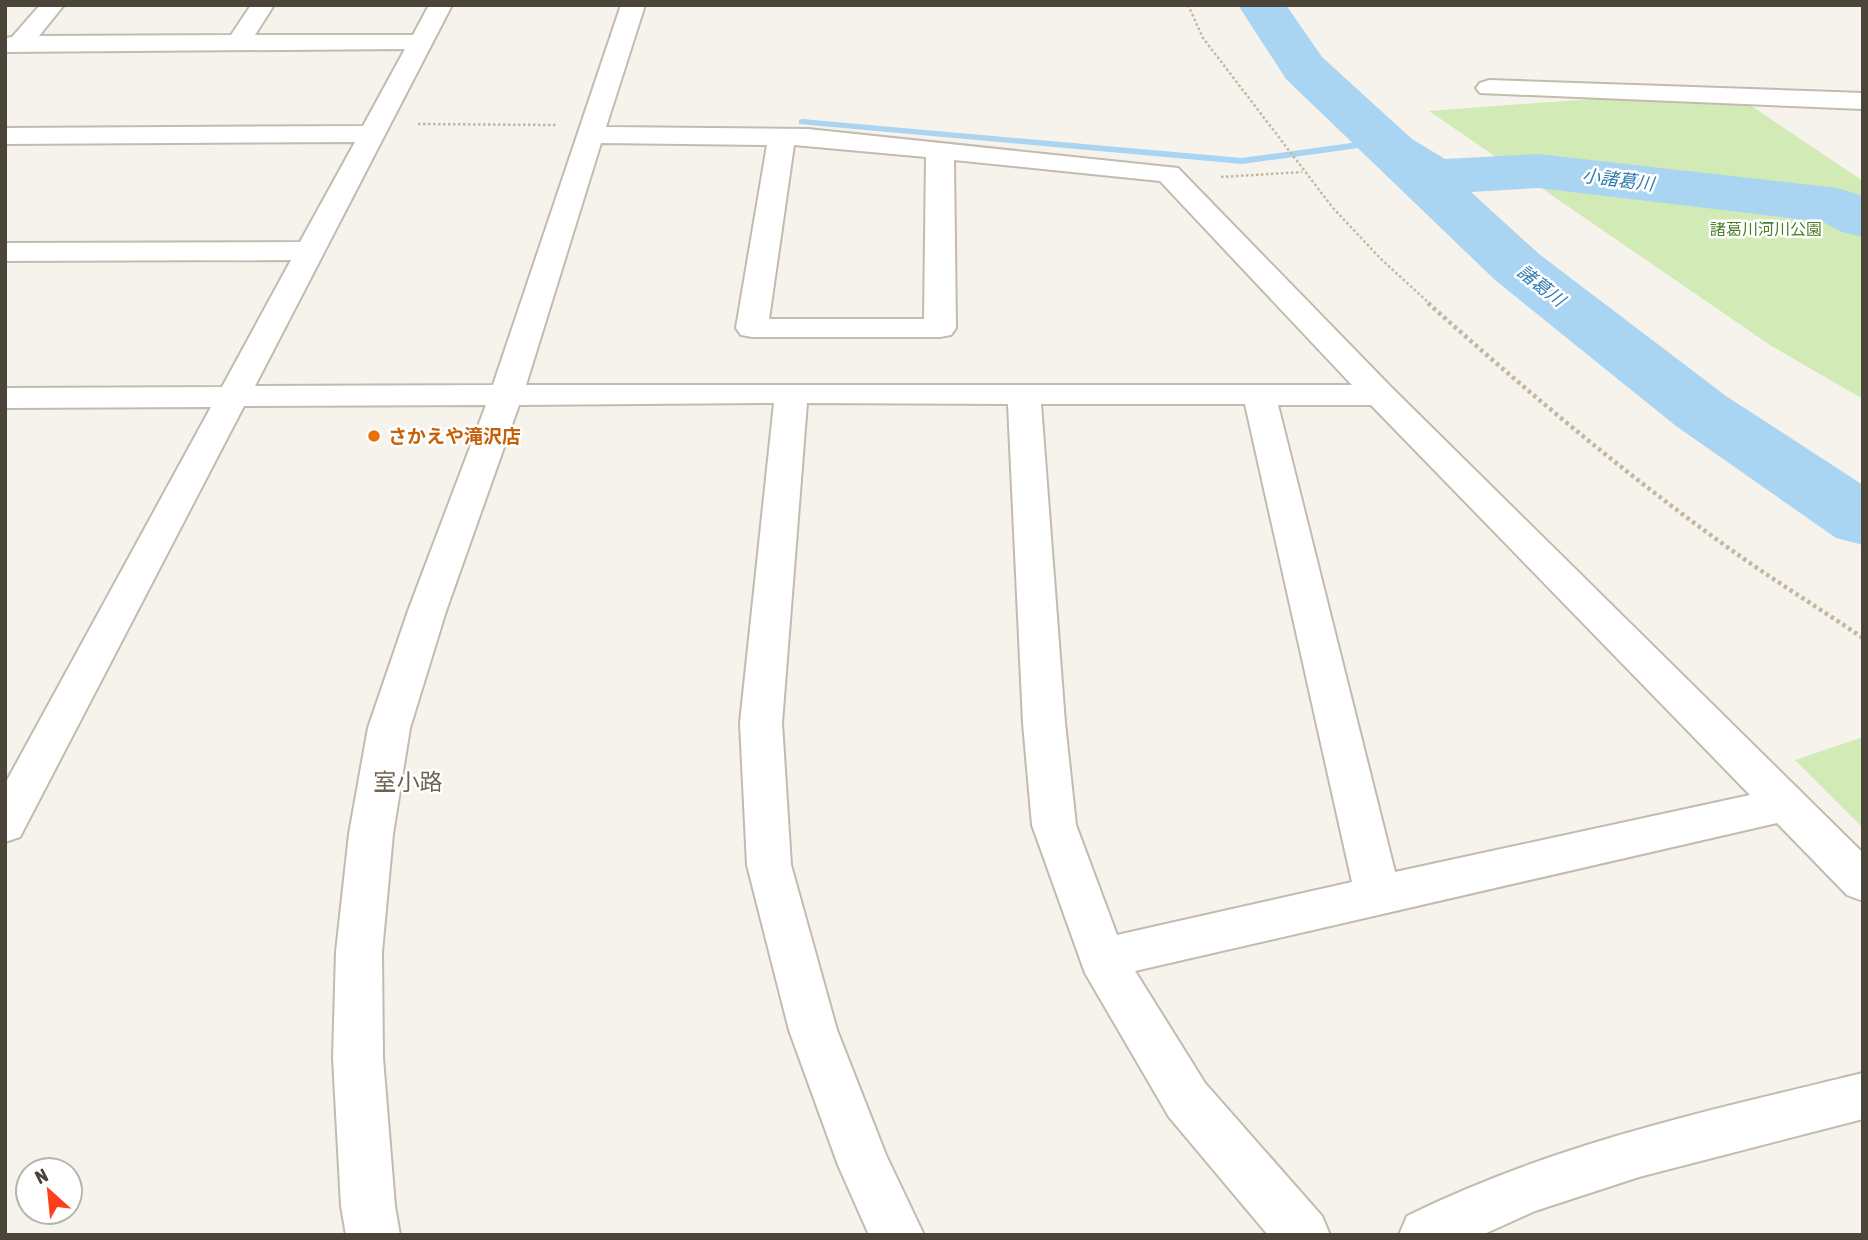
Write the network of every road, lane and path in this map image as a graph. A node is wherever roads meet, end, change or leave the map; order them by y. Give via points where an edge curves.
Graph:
1 (53, 5) edge
2 (263, 5) edge
3 (441, 5) edge
4 (633, 5) edge
5 (1188, 5) edge
6 (422, 42) junction
7 (13, 44) edge
8 (237, 44) junction
9 (1489, 88) dead end
10 (1863, 101) edge
11 (375, 129) junction
12 (591, 131) junction
13 (5, 136) edge
14 (782, 136) junction
15 (940, 152) junction
16 (1302, 172) junction
17 (1168, 174) junction
18 (309, 251) junction
19 (5, 253) edge
20 (792, 393) junction
21 (1024, 393) junction
22 (1380, 394) junction
23 (1259, 395) junction
24 (506, 396) junction
25 (5, 398) edge
26 (232, 398) junction
27 (1863, 638) edge
28 (1786, 804) junction
29 (5, 825) edge
30 (1863, 882) edge
31 (1378, 895) junction
32 (1102, 959) junction
33 (1863, 1096) edge
34 (373, 1235) edge
35 (897, 1235) edge
36 (1303, 1235) edge
37 (1426, 1235) edge

1 - 7 street
2 - 8 street
3 - 6 street
4 - 12 street
5 - 16 path via 1203,38
6 - 8 street
6 - 11 street
7 - 8 street
9 - 10 street
11 - 12 path
11 - 13 street
11 - 18 street
12 - 14 street
12 - 24 street
14 - 15 street
14 - 15 street via 752,328 940,328
15 - 17 street
16 - 17 path via 1231,178
16 - 27 path via 1334,212 1405,284 1594,444 1715,538
17 - 22 street
18 - 19 street
18 - 26 street
20 - 21 street
20 - 24 street
20 - 35 street via 761,723 769,865 813,1030 864,1166
21 - 23 street
21 - 32 street via 1054,825
22 - 23 street
22 - 28 street
23 - 31 street
24 - 26 street
24 - 34 street via 426,611 393,715 370,834 359,952 358,1058
25 - 26 street
26 - 29 street
28 - 30 street
28 - 31 street
31 - 32 street
32 - 36 street via 1187,1100
33 - 37 street via 1593,1166 1462,1215

